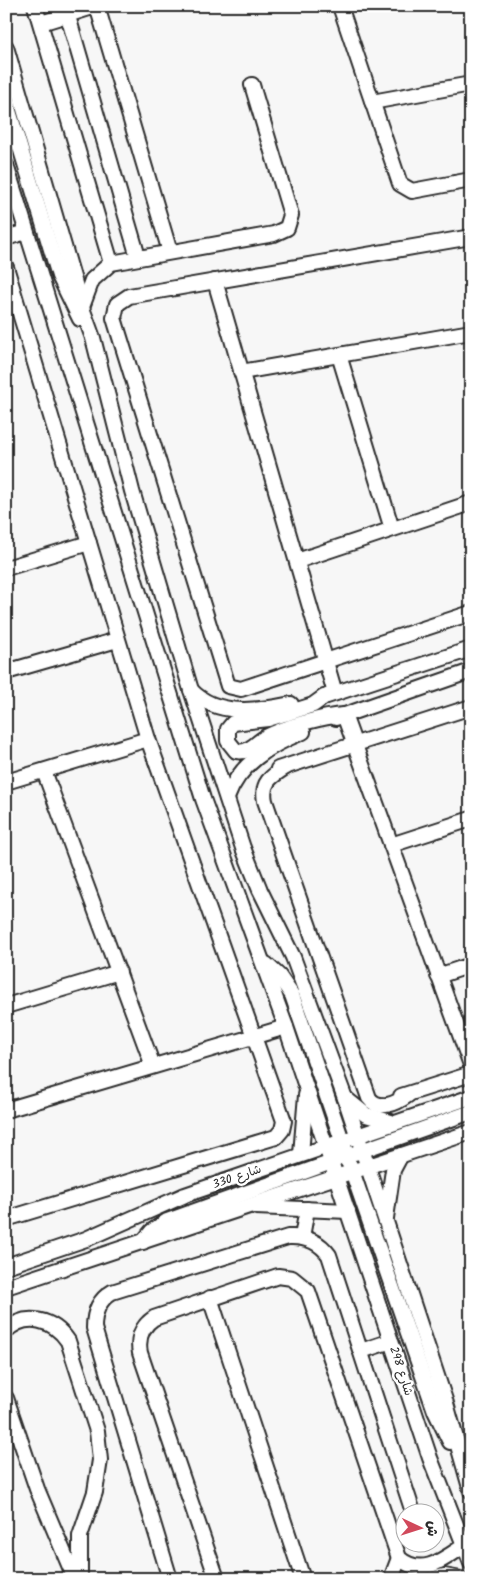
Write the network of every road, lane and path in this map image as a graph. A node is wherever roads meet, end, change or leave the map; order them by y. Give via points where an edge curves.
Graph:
1 (36, 6) edge
2 (96, 6) edge
3 (344, 7) edge
4 (66, 10) edge
5 (40, 22) junction
6 (6, 47) edge
7 (10, 72) edge
8 (471, 84) edge
9 (252, 85) dead end
10 (13, 93) edge
11 (6, 101) edge
12 (372, 102) junction
13 (6, 164) edge
14 (471, 180) edge
15 (26, 232) junction
16 (471, 237) edge
17 (6, 238) edge
18 (170, 252) junction
19 (138, 257) junction
20 (111, 263) junction
21 (6, 267) edge
22 (215, 281) junction
23 (82, 308) junction
24 (471, 332) edge
25 (93, 338) junction
26 (339, 355) junction
27 (242, 372) junction
28 (471, 503) edge
29 (392, 529) junction
30 (89, 543) junction
31 (297, 561) junction
32 (6, 568) edge
33 (471, 613) edge
34 (117, 640) junction
35 (471, 649) edge
36 (326, 661) junction
37 (471, 671) edge
38 (6, 672) edge
39 (191, 690) junction
40 (329, 695) junction
41 (471, 707) edge
42 (344, 714) junction
43 (148, 739) junction
44 (355, 745) junction
45 (44, 771) junction
46 (6, 782) edge
47 (227, 798) junction
48 (471, 819) edge
49 (391, 845) junction
50 (263, 961) junction
51 (471, 965) edge
52 (118, 972) junction
53 (438, 976) junction
54 (6, 1006) edge
55 (286, 1027) junction
56 (254, 1036) junction
57 (471, 1064) edge
58 (153, 1066) junction
59 (471, 1074) edge
60 (307, 1089) junction
61 (471, 1097) edge
62 (345, 1098) junction
63 (6, 1110) edge
64 (471, 1112) edge
65 (392, 1122) junction
66 (471, 1132) edge
67 (326, 1146) junction
68 (347, 1153) junction
69 (301, 1154) junction
70 (401, 1155) junction
71 (367, 1166) junction
72 (336, 1176) junction
73 (248, 1206) junction
74 (307, 1209) junction
75 (348, 1211) junction
76 (6, 1219) edge
77 (385, 1222) junction
78 (302, 1237) junction
79 (142, 1242) junction
80 (6, 1266) edge
81 (6, 1288) edge
82 (210, 1298) junction
83 (6, 1331) edge
84 (391, 1341) junction
85 (361, 1351) junction
86 (6, 1398) edge
87 (461, 1462) junction
88 (471, 1492) edge
89 (410, 1502) edge
90 (465, 1545) junction
91 (399, 1558) junction
92 (471, 1564) edge
93 (439, 1578) edge
94 (75, 1579) edge
95 (80, 1579) edge
96 (170, 1579) edge
97 (218, 1579) edge
98 (303, 1579) edge
99 (391, 1579) edge
100 (461, 1579) edge

1 - 5 street
2 - 4 street
2 - 18 street
3 - 12 street
4 - 5 street
4 - 19 street
5 - 20 street
6 - 7 street
7 - 10 street
8 - 12 street
9 - 18 street via 291,215 289,224 279,233
10 - 23 street
11 - 25 street via 59,276 75,312
12 - 14 street via 397,179 403,187 412,191
13 - 15 street
15 - 17 street
15 - 50 street via 203,799
16 - 22 street
18 - 19 street
19 - 20 street
20 - 23 street via 92,280
21 - 30 street
22 - 27 street
22 - 36 street via 124,298 116,304 114,318 226,683 232,689 241,689
23 - 25 street
24 - 26 street
25 - 39 street via 132,491
26 - 27 street
26 - 29 street
27 - 31 street
28 - 29 street
29 - 31 street
30 - 32 street
30 - 34 street
31 - 36 street
33 - 36 street
34 - 38 street
34 - 43 street
35 - 40 street
36 - 40 street
37 - 42 street
39 - 40 street via 212,706 239,710 279,706
39 - 47 street
40 - 42 street via 315,704 268,719 233,723 227,733 230,746 236,751 246,751 268,736
41 - 44 street
42 - 44 street
42 - 47 street via 294,736 254,760 236,778
43 - 45 street
43 - 56 street
44 - 49 street
44 - 59 street via 286,767 272,776 264,787 269,817 369,1098 378,1105 396,1102
45 - 46 street
45 - 52 street
47 - 62 street via 254,875 294,957
48 - 49 street
49 - 53 street
50 - 55 street
50 - 68 street via 292,995
51 - 53 street
52 - 54 street
52 - 58 street
53 - 57 street
55 - 56 street
55 - 60 street
56 - 58 street
56 - 76 street via 284,1116 284,1126 279,1134
58 - 63 street
60 - 67 street
60 - 69 street
61 - 65 street, شارع 330
62 - 65 street via 366,1115
62 - 68 street
64 - 68 street
65 - 68 street, شارع 330
66 - 70 street, شارع 330
67 - 68 street, شارع 330
67 - 69 street, شارع 330
68 - 71 street, شارع 330
68 - 72 street, شارع 330
68 - 79 street via 172,1218
68 - 87 street via 435,1411
69 - 80 street, شارع 330 via 186,1195 86,1239
70 - 71 street, شارع 330
70 - 77 street via 393,1170
71 - 77 street
72 - 73 street, شارع 330
72 - 75 street, شارع 298
73 - 74 street
73 - 79 street, شارع 330
74 - 75 street
74 - 78 street
75 - 84 street, شارع 298
77 - 87 street via 445,1400
78 - 85 street via 315,1242 329,1255
78 - 96 street via 288,1237 112,1292 98,1307 94,1328
79 - 81 street, شارع 330
82 - 91 street via 278,1276 292,1278 308,1291
82 - 97 street via 154,1318 143,1329 139,1347
82 - 98 street
83 - 95 street via 20,1322 31,1320 52,1325 61,1332 68,1341 97,1431 99,1476 80,1536
84 - 85 street
84 - 90 street, شارع 298 via 430,1458
85 - 89 street
86 - 94 street via 37,1489
87 - 88 street
90 - 91 street via 426,1567 414,1567
90 - 92 street, شارع 298
91 - 99 street
93 - 100 street

